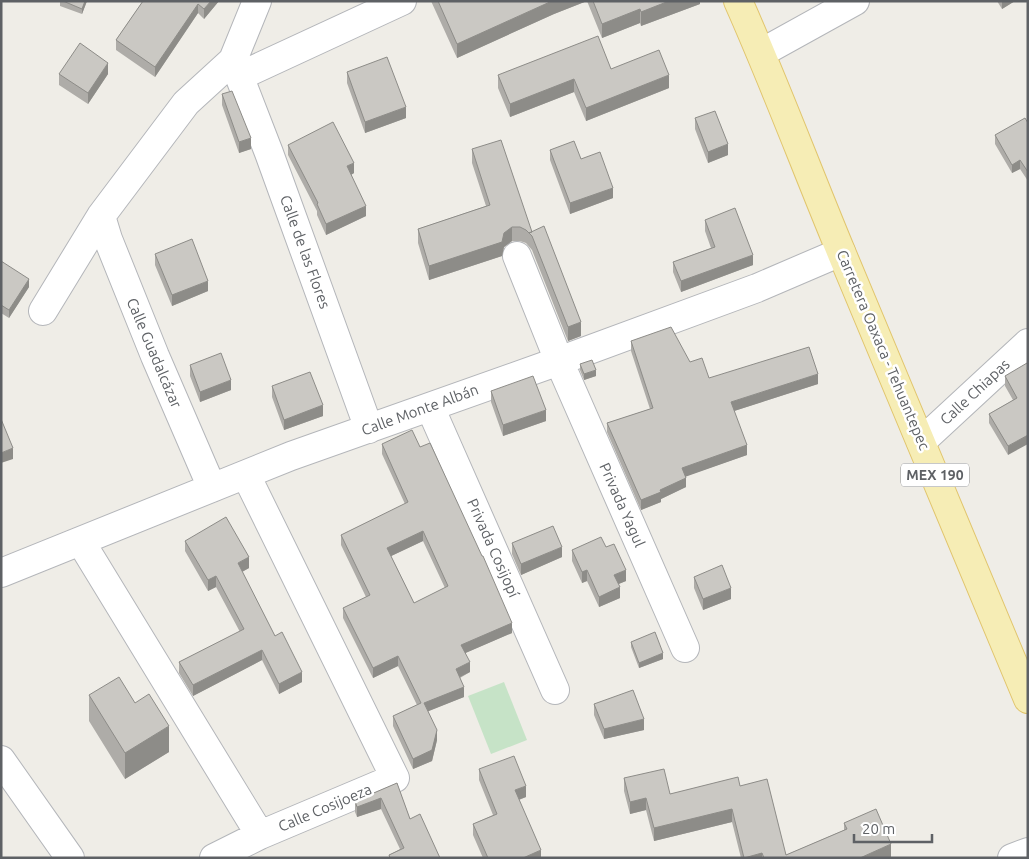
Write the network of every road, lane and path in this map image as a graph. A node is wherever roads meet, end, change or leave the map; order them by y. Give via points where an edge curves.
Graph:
1 (257, 1) edge
2 (402, 1) edge
3 (738, 1) edge
4 (856, 1) edge
5 (761, 53) junction
6 (236, 68) junction
7 (101, 216) junction
8 (841, 252) junction
9 (517, 256) dead end
10 (43, 311) dead end
11 (1028, 343) edge
12 (559, 361) junction
13 (430, 406) junction
14 (368, 429) junction
15 (921, 442) junction
16 (246, 475) junction
17 (212, 488) junction
18 (81, 542) junction
19 (1, 573) edge
20 (685, 648) dead end
21 (555, 690) dead end
22 (1028, 699) edge
23 (1, 760) edge
24 (260, 836) junction
25 (1028, 852) edge
26 (70, 858) edge
27 (214, 858) edge
28 (1012, 858) edge

1 - 6 street
2 - 6 street via 284,55
3 - 5 main road, Carretera Oaxaca - Tehuantepec / MEX 190
4 - 5 street
5 - 8 main road, Carretera Oaxaca - Tehuantepec / MEX 190
6 - 7 street via 186,103
6 - 14 street, Calle de las Flores
7 - 10 street
7 - 17 street, Calle Guadalcázar via 155,356
8 - 12 street, Calle Monte Albán via 756,288
8 - 15 main road, Carretera Oaxaca - Tehuantepec / MEX 190
9 - 12 street, Privada Yagul
11 - 15 street, Calle Chiapas
12 - 13 street, Calle Monte Albán
12 - 20 street, Privada Yagul
13 - 14 street, Calle Monte Albán
13 - 21 street, Privada Cosijopí
14 - 16 street, Calle Monte Albán
15 - 22 main road, Carretera Oaxaca - Tehuantepec / MEX 190
16 - 17 street, Calle Monte Albán
16 - 24 street, Calle Cosijoeza via 395,778
17 - 18 street, Calle Monte Albán
18 - 19 street, Calle Monte Albán
18 - 24 street, Calle Cosijoeza
23 - 26 street
24 - 27 street
25 - 28 street

